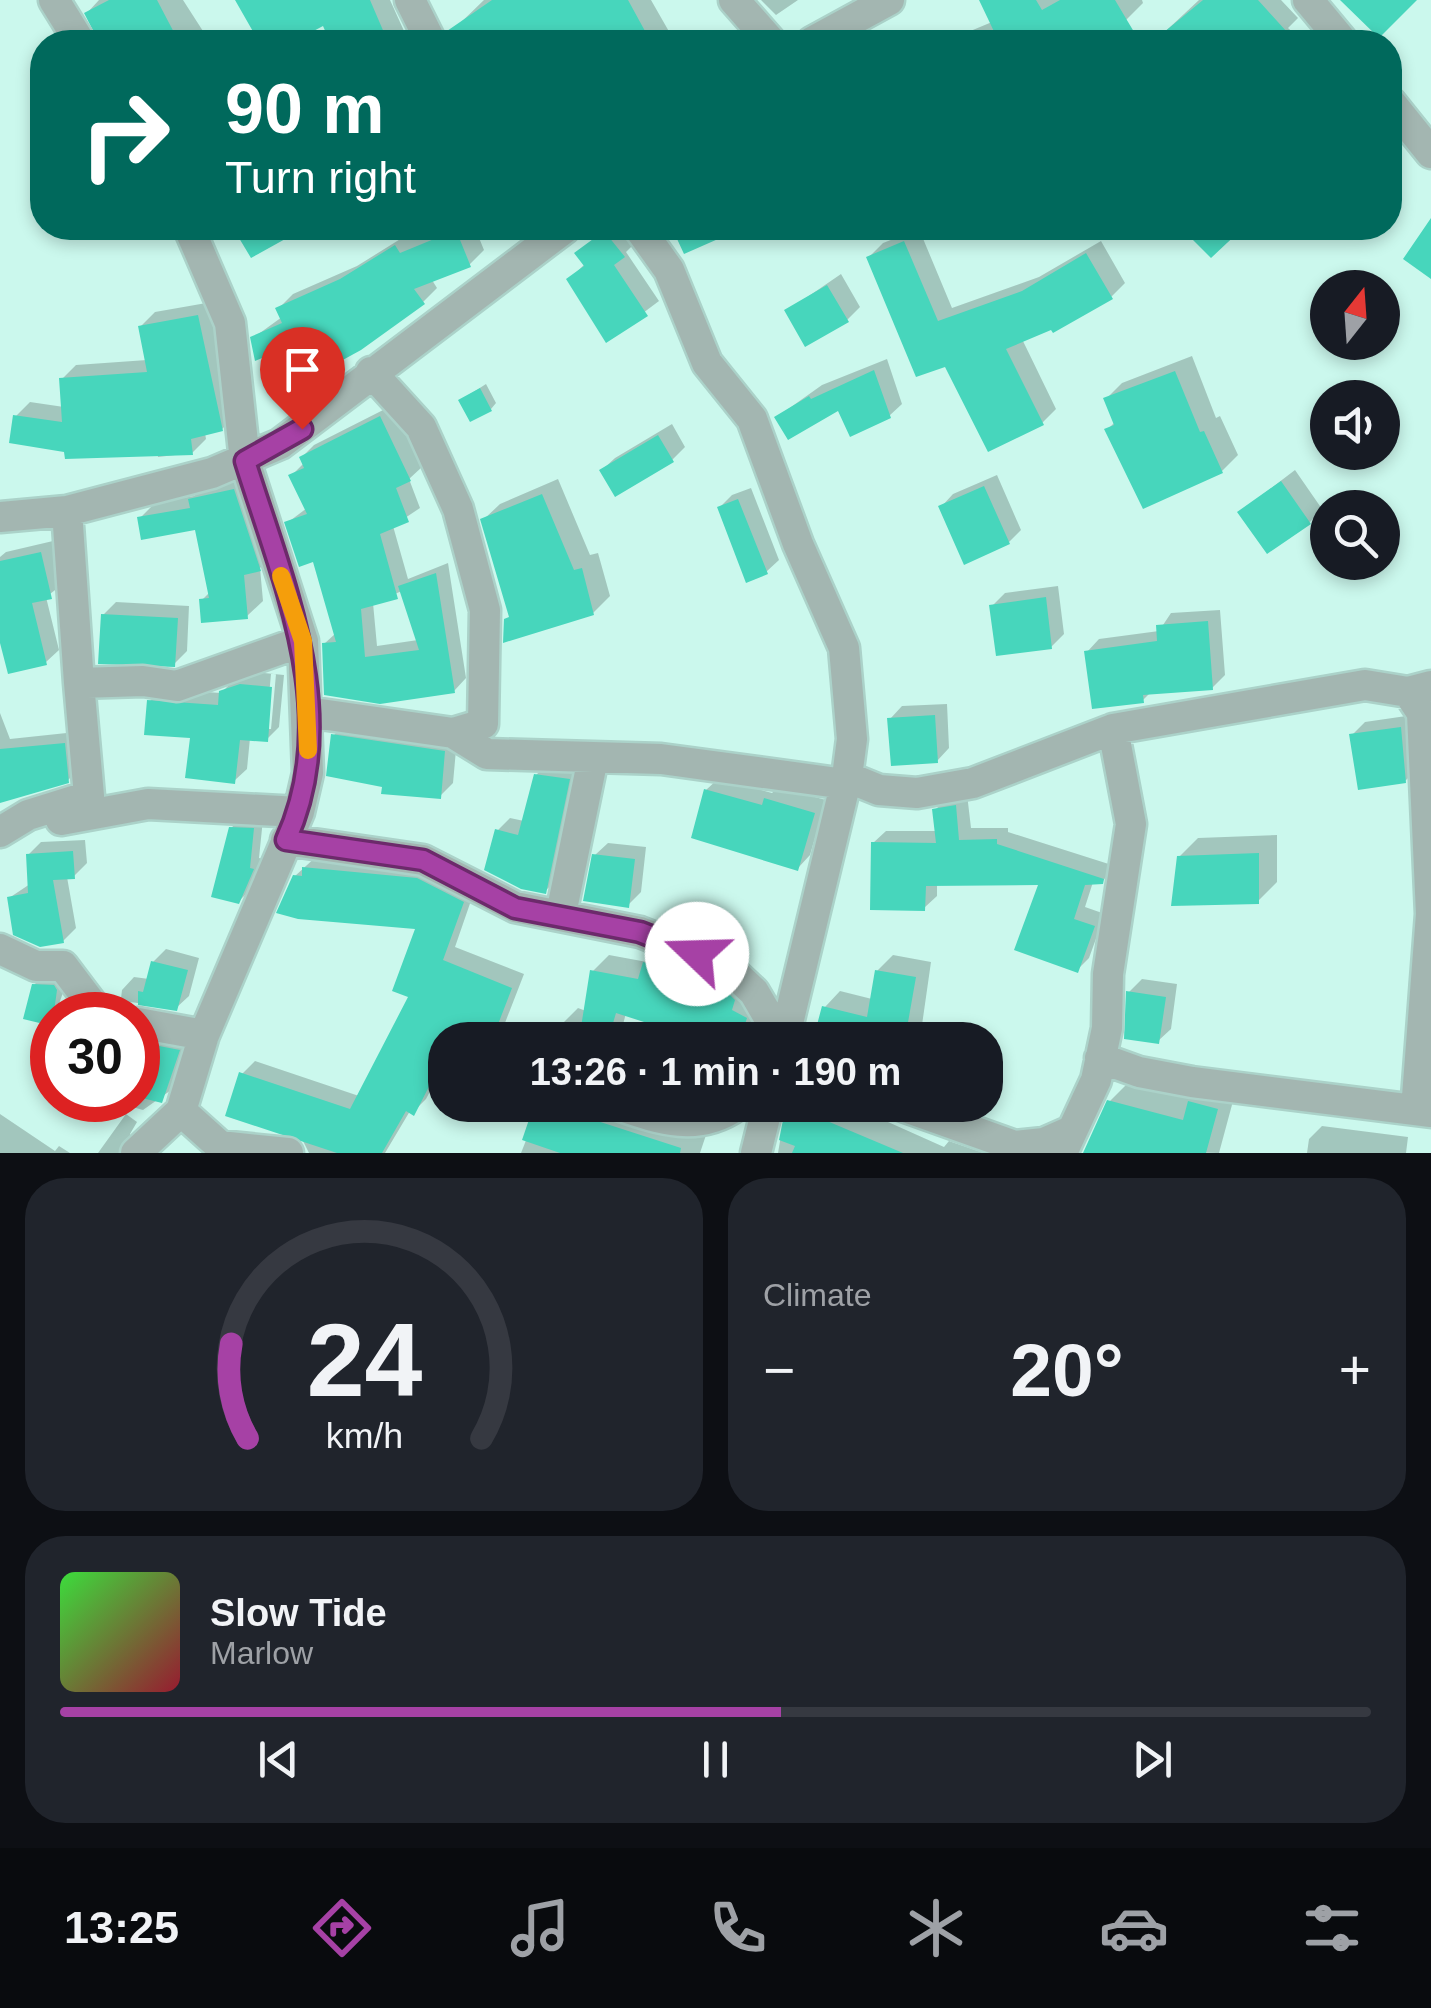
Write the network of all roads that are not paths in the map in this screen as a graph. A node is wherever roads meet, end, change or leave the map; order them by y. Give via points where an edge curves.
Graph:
1 (54, 0) edge
2 (410, 0) edge
3 (734, 0) edge
4 (889, 0) edge
5 (1308, 0) edge
6 (73, 30) edge
7 (425, 30) edge
8 (760, 30) edge
9 (834, 30) edge
10 (1332, 30) edge
11 (1402, 117) edge
12 (1431, 153) edge
13 (195, 240) edge
14 (540, 240) edge
15 (648, 240) edge
16 (371, 372) junction
17 (245, 461) junction
18 (67, 511) junction
19 (0, 517) edge
20 (303, 641) junction
21 (80, 683) junction
22 (1419, 689) edge
23 (307, 712) junction
24 (1112, 729) junction
25 (453, 733) junction
26 (593, 758) junction
27 (846, 781) junction
28 (299, 812) junction
29 (28, 816) junction
30 (0, 832) edge
31 (286, 840) junction
32 (561, 914) junction
33 (0, 949) edge
34 (83, 992) edge
35 (772, 1022) edge
36 (787, 1022) edge
37 (160, 1027) edge
38 (204, 1034) junction
39 (1100, 1058) junction
40 (181, 1111) junction
41 (1423, 1111) edge
42 (764, 1122) edge
43 (948, 1122) edge
44 (1066, 1142) edge
45 (136, 1153) edge
46 (288, 1153) edge
47 (756, 1153) edge

1 - 6 street
2 - 7 street
3 - 8 street
4 - 9 street
5 - 10 street
11 - 12 street
13 - 17 street via 230,323
14 - 16 street
15 - 27 street via 669,270 707,363 752,419 844,648 852,739
16 - 17 street via 324,414
16 - 25 street via 422,428 458,508 485,610 484,724
17 - 18 street
17 - 20 street
18 - 19 street
18 - 21 street
20 - 21 street via 177,686
20 - 23 street
21 - 29 street via 89,796
22 - 24 street via 1365,685
22 - 41 street via 1430,914
23 - 25 street
23 - 28 street via 308,773
24 - 27 street via 973,782 916,793
24 - 39 street via 1131,824
25 - 26 street via 487,754
26 - 27 street via 728,765
26 - 32 street
27 - 36 street
28 - 29 street via 148,804 58,821
28 - 31 street
29 - 30 street
31 - 32 street via 423,860 515,908
31 - 38 street
32 - 35 street via 640,932 725,965 754,992
33 - 34 street via 36,966 63,966
37 - 38 street
38 - 40 street
39 - 41 street via 1192,1082
39 - 44 street
40 - 45 street
40 - 46 street via 220,1146
42 - 47 street
43 - 44 street via 1016,1146

